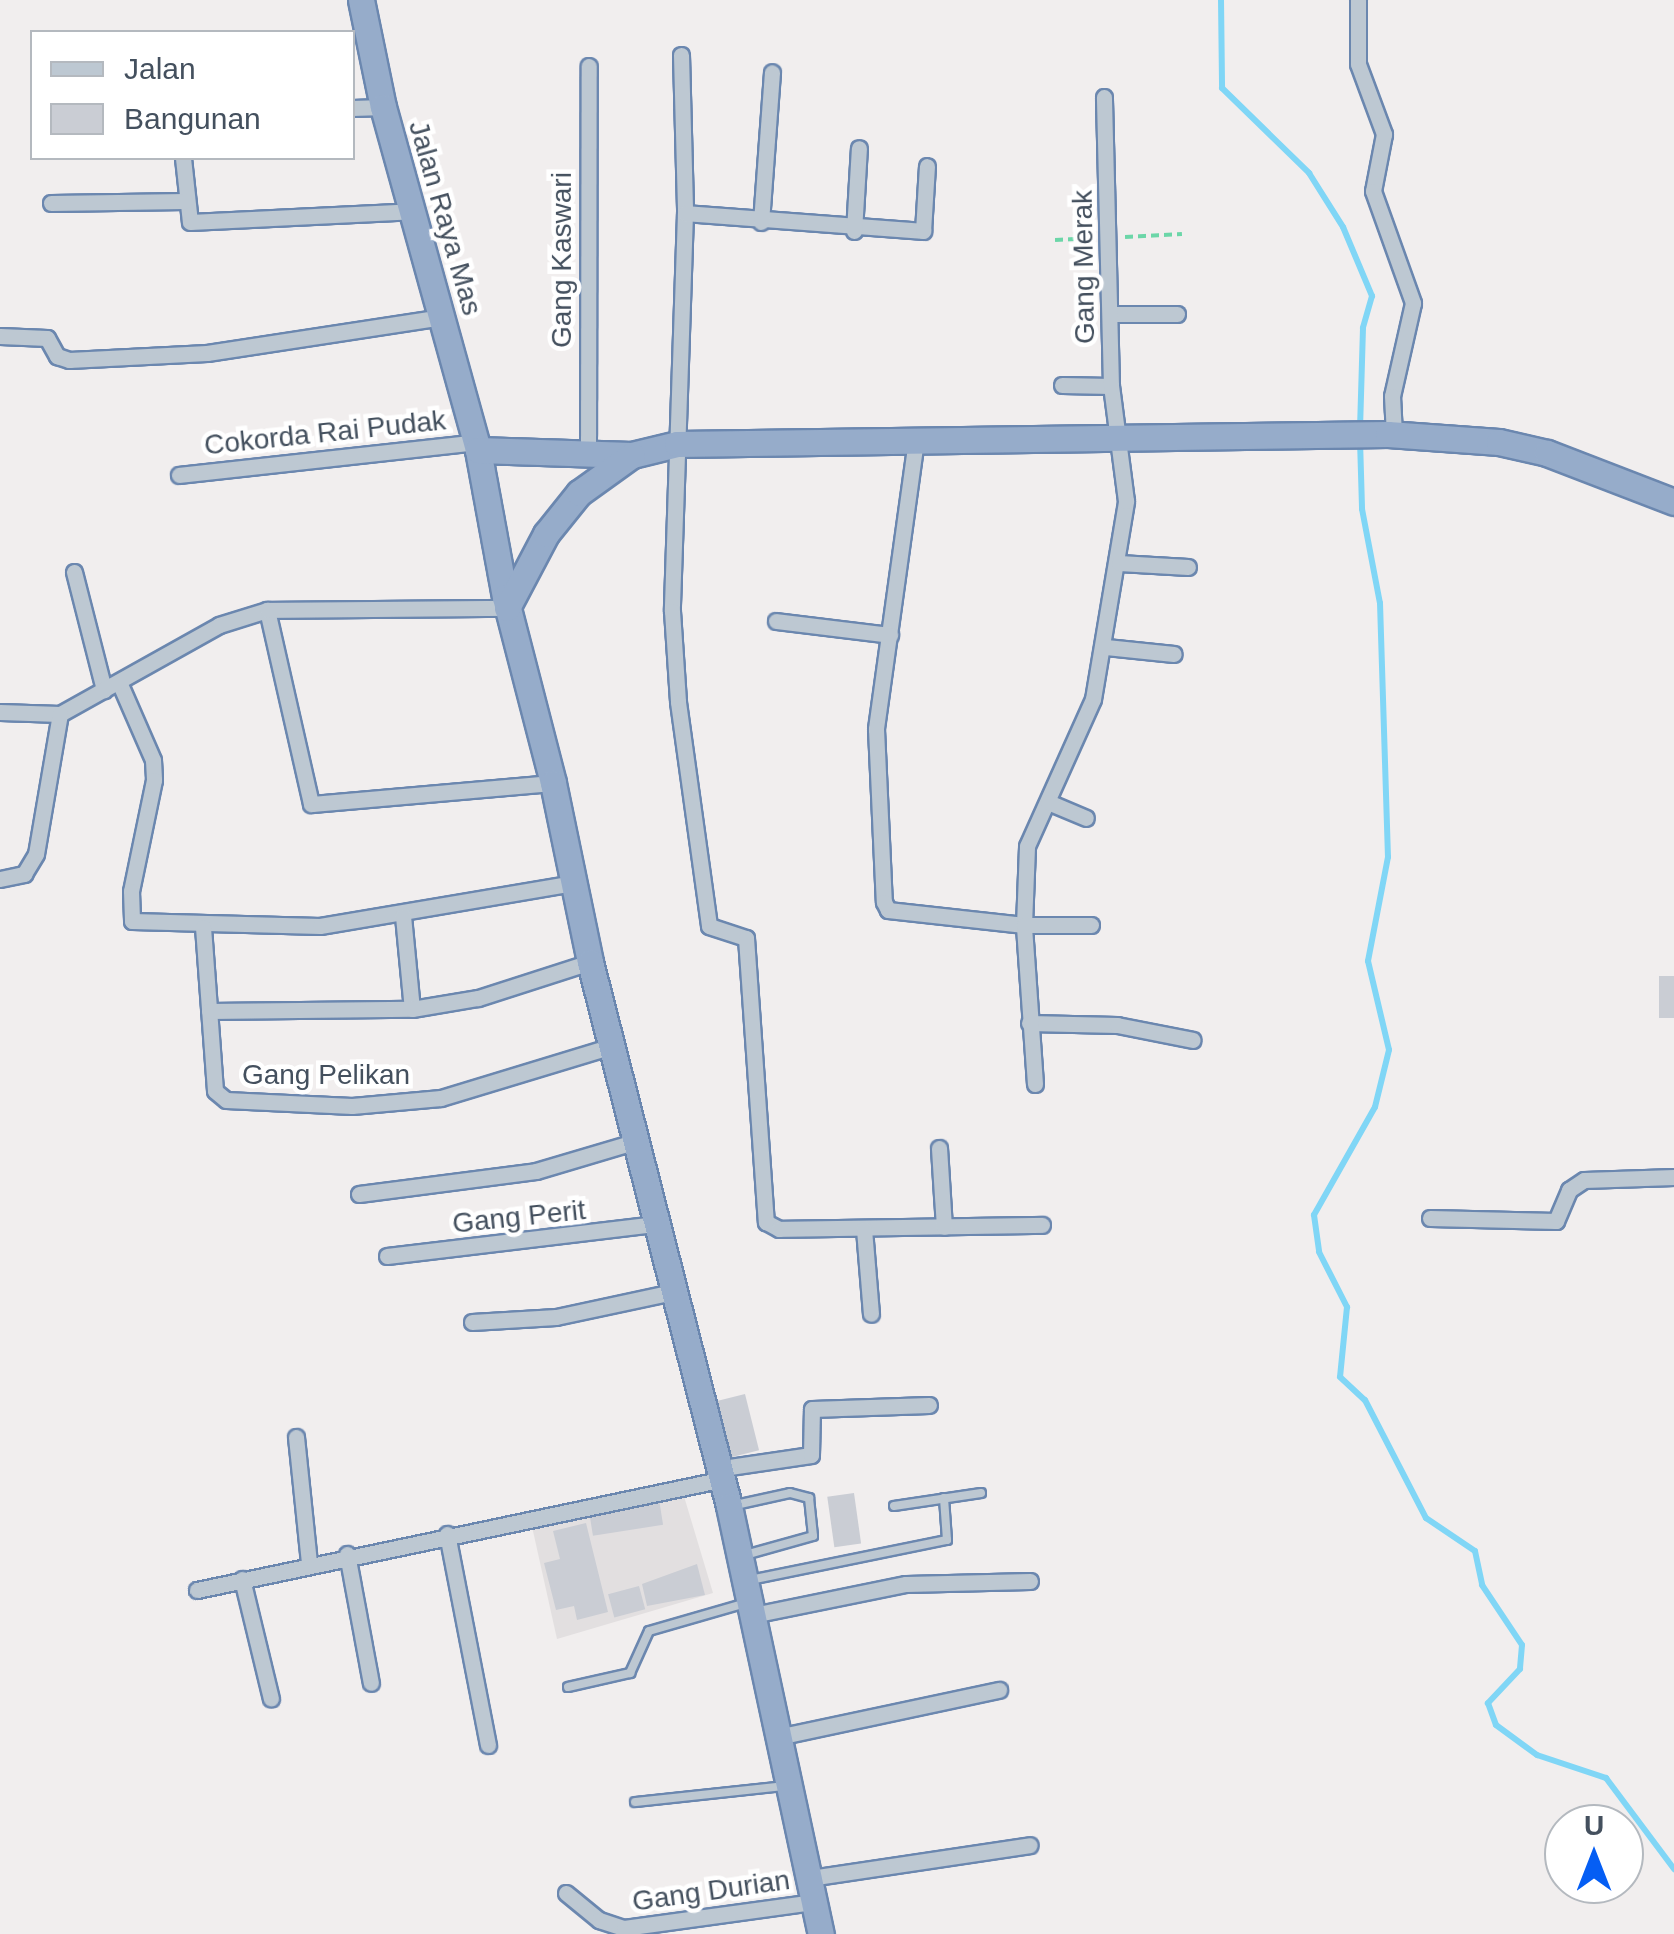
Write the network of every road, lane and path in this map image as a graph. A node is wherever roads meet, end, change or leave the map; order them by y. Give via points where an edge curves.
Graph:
1 (361, 0) edge
2 (1358, 0) edge
3 (681, 55) dead end
4 (589, 66) dead end
5 (772, 72) dead end
6 (1104, 97) dead end
7 (383, 107) junction
8 (355, 108) edge
9 (859, 148) dead end
10 (183, 160) edge
11 (926, 166) dead end
12 (185, 200) junction
13 (51, 203) dead end
14 (412, 211) junction
15 (684, 213) junction
16 (761, 222) junction
17 (854, 231) junction
18 (1110, 314) junction
19 (1177, 314) dead end
20 (442, 317) junction
21 (0, 336) edge
22 (1062, 386) dead end
23 (1111, 386) junction
24 (1391, 434) junction
25 (1117, 436) junction
26 (916, 440) junction
27 (677, 444) junction
28 (477, 446) junction
29 (588, 453) junction
30 (632, 455) junction
31 (179, 474) dead end
32 (1674, 502) edge
33 (1118, 563) junction
34 (1188, 568) dead end
35 (74, 572) dead end
36 (507, 608) junction
37 (267, 610) junction
38 (776, 621) dead end
39 (890, 635) junction
40 (1106, 647) junction
41 (1174, 654) dead end
42 (104, 690) junction
43 (67, 711) junction
44 (0, 712) edge
45 (553, 783) junction
46 (1048, 802) junction
47 (1086, 818) dead end
48 (0, 879) edge
49 (574, 883) junction
50 (403, 916) junction
51 (1024, 924) junction
52 (1091, 925) dead end
53 (203, 928) junction
54 (590, 962) junction
55 (412, 1008) junction
56 (209, 1012) junction
57 (1029, 1023) junction
58 (1193, 1040) dead end
59 (612, 1046) junction
60 (1035, 1084) dead end
61 (637, 1141) junction
62 (939, 1148) dead end
63 (1674, 1177) edge
64 (359, 1194) dead end
65 (1430, 1218) dead end
66 (656, 1224) junction
67 (1042, 1225) dead end
68 (944, 1227) junction
69 (864, 1229) junction
70 (387, 1256) dead end
71 (673, 1292) junction
72 (872, 1314) dead end
73 (472, 1322) dead end
74 (929, 1405) dead end
75 (296, 1437) dead end
76 (718, 1474) junction
77 (982, 1493) dead end
78 (944, 1498) junction
79 (729, 1506) junction
80 (894, 1506) dead end
81 (447, 1534) junction
82 (346, 1554) junction
83 (308, 1562) junction
84 (242, 1579) junction
85 (1030, 1581) dead end
86 (747, 1588) junction
87 (197, 1590) dead end
88 (371, 1683) dead end
89 (568, 1687) dead end
90 (1000, 1690) dead end
91 (271, 1699) dead end
92 (782, 1736) junction
93 (488, 1745) dead end
94 (794, 1786) junction
95 (636, 1802) dead end
96 (1030, 1845) dead end
97 (812, 1890) junction
98 (566, 1893) dead end
99 (821, 1934) edge

1 - 7 highway, Jalan Raya Mas
2 - 24 street via 1358,64 1384,134 1372,191 1412,303 1392,396
3 - 15 street
4 - 29 street, Gang Kaswari
5 - 16 street
6 - 18 street, Gang Merak
7 - 8 street
7 - 14 highway, Jalan Raya Mas
9 - 17 street
10 - 12 street
11 - 17 street via 923,232
12 - 13 street
12 - 14 street via 187,218 198,223
14 - 20 highway, Jalan Raya Mas
15 - 16 street
15 - 27 street
16 - 17 street
18 - 19 street
18 - 23 street, Gang Merak
20 - 21 street via 208,353 69,360 57,356 47,338
20 - 28 highway, Jalan Raya Mas
22 - 23 street
23 - 25 street, Gang Merak
24 - 25 highway
24 - 32 highway via 1499,442 1547,453
25 - 26 highway
25 - 33 street, Gang Merak via 1126,501
26 - 27 highway
26 - 39 street
27 - 30 highway
27 - 69 street via 672,611 686,790 708,926 746,938 766,1222 779,1229
28 - 29 highway
28 - 31 street, Cokorda Rai Pudak
28 - 36 highway, Jalan Raya Mas
29 - 30 highway
30 - 36 highway via 579,493 546,534
33 - 34 street
33 - 40 street, Gang Merak
35 - 42 street
36 - 37 street
36 - 45 highway, Jalan Raya Mas
37 - 42 street via 219,626
37 - 45 street via 311,804
38 - 39 street
39 - 51 street via 876,730 886,906
40 - 41 street
40 - 46 street, Gang Merak
42 - 43 street
42 - 53 street via 153,760 154,798 131,890 132,921
43 - 44 street
43 - 48 street via 36,854 24,874
45 - 49 highway, Jalan Raya Mas
46 - 47 street
46 - 51 street, Gang Merak via 1022,869
49 - 50 street
49 - 54 highway, Jalan Raya Mas
50 - 53 street
50 - 55 street
51 - 52 street
51 - 57 street, Gang Merak
53 - 56 street
54 - 55 street via 478,998
54 - 59 highway, Jalan Raya Mas
55 - 56 street
56 - 59 street, Gang Pelikan via 215,1091 235,1101 352,1106 441,1098
57 - 58 street via 1117,1025
57 - 60 street, Gang Merak
59 - 61 highway, Jalan Raya Mas
61 - 64 street via 536,1171
61 - 66 highway, Jalan Raya Mas
62 - 68 street
63 - 65 street via 1584,1180 1569,1190 1556,1220
66 - 70 street, Gang Perit
66 - 71 highway, Jalan Raya Mas
67 - 68 street
68 - 69 street
69 - 72 street
71 - 73 street via 556,1317
71 - 76 highway, Jalan Raya Mas
74 - 76 street via 812,1409 811,1456
75 - 83 street
76 - 79 highway, Jalan Raya Mas
76 - 81 street
77 - 78 lane
78 - 80 lane
78 - 86 lane via 948,1540
79 - 86 highway, Jalan Raya Mas
79 - 86 lane via 790,1493 809,1498 814,1536
81 - 82 street
81 - 93 street
82 - 83 street
82 - 88 street
83 - 84 street
84 - 87 street
84 - 91 street
85 - 86 street
86 - 89 lane via 649,1632 630,1672
86 - 92 highway, Jalan Raya Mas
90 - 92 street
92 - 94 highway, Jalan Raya Mas
94 - 95 lane
94 - 97 highway, Jalan Raya Mas
96 - 97 street, Gang Durian
97 - 98 street, Gang Durian via 624,1928 599,1920
97 - 99 highway, Jalan Raya Mas

